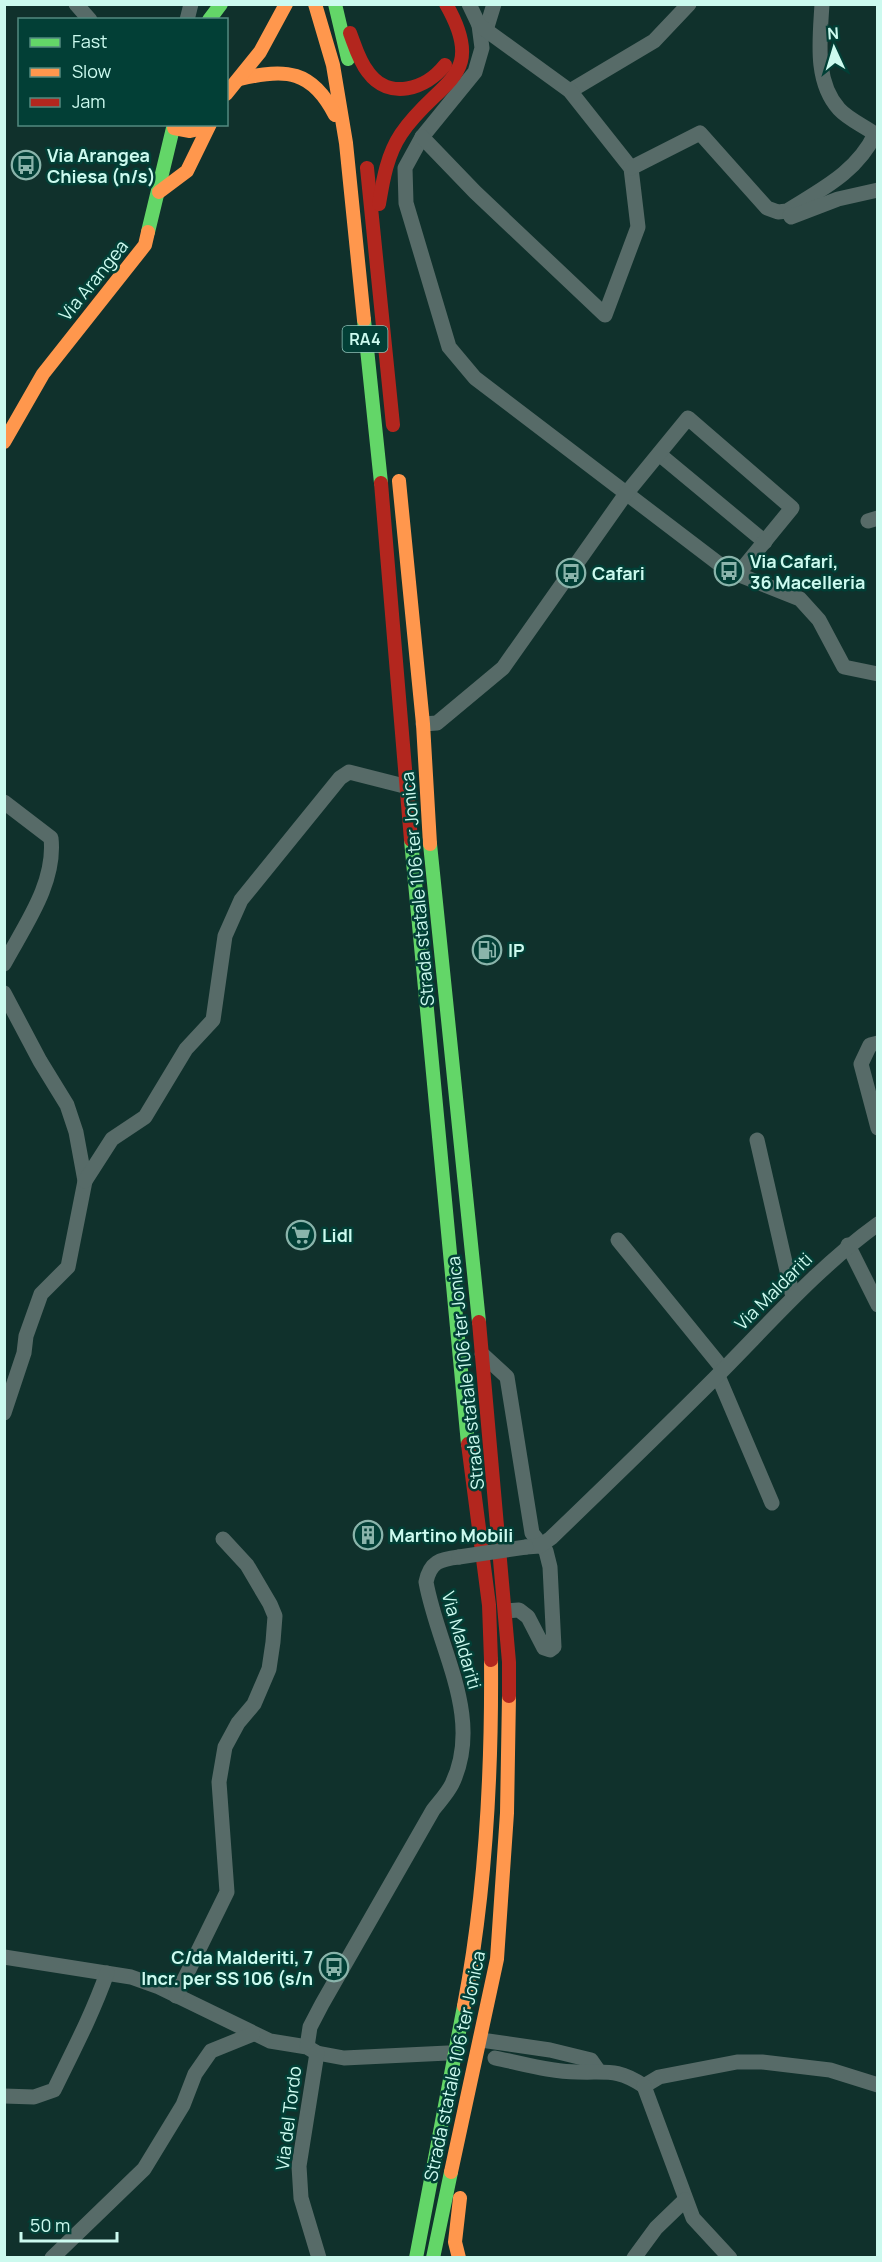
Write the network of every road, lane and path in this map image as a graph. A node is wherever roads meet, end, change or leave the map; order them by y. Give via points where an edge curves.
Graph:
1 (76, 4) edge
2 (221, 4) edge
3 (286, 4) edge
4 (315, 4) edge
5 (337, 4) edge
6 (445, 4) edge
7 (469, 4) edge
8 (494, 4) edge
9 (689, 4) edge
10 (822, 4) edge
11 (88, 18) edge
12 (210, 18) edge
13 (482, 27) junction
14 (351, 71) dead end
15 (240, 79) junction
16 (570, 91) junction
17 (228, 92) edge
18 (174, 126) edge
19 (209, 126) edge
20 (422, 137) junction
21 (346, 143) junction
22 (364, 152) dead end
23 (631, 168) junction
24 (878, 190) edge
25 (159, 192) junction
26 (787, 212) junction
27 (375, 229) junction
28 (394, 434) dead end
29 (4, 442) edge
30 (659, 454) junction
31 (398, 475) dead end
32 (625, 495) junction
33 (765, 542) junction
34 (738, 574) junction
35 (878, 674) edge
36 (423, 724) junction
37 (408, 787) junction
38 (4, 802) edge
39 (4, 964) edge
40 (4, 993) edge
41 (878, 1043) edge
42 (878, 1128) edge
43 (757, 1140) dead end
44 (85, 1181) junction
45 (878, 1224) edge
46 (618, 1240) dead end
47 (848, 1245) junction
48 (793, 1297) junction
49 (878, 1305) edge
50 (482, 1354) junction
51 (721, 1373) junction
52 (4, 1413) edge
53 (772, 1503) dead end
54 (223, 1539) dead end
55 (533, 1546) junction
56 (506, 1611) junction
57 (4, 1956) edge
58 (107, 1973) junction
59 (176, 1996) junction
60 (253, 2034) junction
61 (481, 2040) junction
62 (312, 2050) junction
63 (448, 2053) dead end
64 (495, 2058) dead end
65 (598, 2070) junction
66 (878, 2085) edge
67 (644, 2086) junction
68 (4, 2096) edge
69 (466, 2100) junction
70 (685, 2200) junction
71 (52, 2258) edge
72 (319, 2258) edge
73 (416, 2258) edge
74 (433, 2258) edge
75 (459, 2258) edge
76 (634, 2258) edge
77 (730, 2258) edge

1 - 11 street
2 - 12 main road
3 - 15 main road
4 - 21 main road, RA4 via 333,65
5 - 6 main road via 371,77 382,85 400,89 417,88 438,77 449,59 454,37
5 - 14 main road
6 - 27 main road via 461,25 461,64 453,79 400,135 388,159
7 - 13 street
8 - 13 street
9 - 16 street via 654,41
10 - 26 street via 819,50 825,87 840,110 875,134 865,154 838,178
13 - 16 street
13 - 20 street via 482,48 475,72
15 - 17 main road
15 - 21 main road via 265,72 307,78 327,97
16 - 23 street
18 - 19 main road via 190,131
18 - 25 main road, Via Arangea
19 - 25 main road via 182,180
20 - 23 street via 605,315 638,227
20 - 32 street via 405,168 406,203 449,347 475,378
21 - 37 main road, Strada statale 106 ter Jonica / RA4
22 - 27 main road, RA4
23 - 26 street via 700,133 767,208
24 - 26 street via 838,199 791,217
25 - 29 main road, Via Arangea via 145,245 43,374
27 - 28 main road, RA4
30 - 32 street
30 - 33 street
30 - 33 street via 688,418 792,508
31 - 36 main road, Strada statale 106 ter Jonica
32 - 34 street via 727,570
32 - 36 street via 503,668 437,723
33 - 34 street
34 - 35 street via 800,599 819,620 844,667
36 - 50 main road, Strada statale 106 ter Jonica via 433,893
37 - 44 street via 349,772 340,778 242,900 225,936 213,1020 181,1057 145,1117 111,1139
37 - 73 main road, Strada statale 106 ter Jonica via 468,1442 489,1605 491,1662 490,1813 474,1956
38 - 39 street via 51,838 53,853 44,890
40 - 44 street via 67,1105
41 - 42 street via 870,1045 861,1064
43 - 48 street
44 - 52 street via 68,1266 41,1294
45 - 47 street, Via Maldariti
46 - 51 street
47 - 48 street, Via Maldariti
47 - 49 street
48 - 51 street, Via Maldariti
50 - 55 street via 507,1377
50 - 56 main road, Strada statale 106 ter Jonica
51 - 53 street
51 - 55 street, Via Maldariti
54 - 59 street via 247,1565 270,1604 275,1616 273,1642 268,1669 254,1704 225,1747 219,1782 226,1892
55 - 56 street via 546,1551 550,1566 554,1647 544,1648 528,1617 519,1611
55 - 62 street, Via Maldariti, bridge via 439,1559 428,1573 426,1582 463,1714 465,1741 451,1786 432,1810 321,2004 310,2027
56 - 61 main road, Strada statale 106 ter Jonica via 507,1813 496,1959
57 - 58 street
58 - 59 street via 131,1977
58 - 68 street via 85,2030 54,2090 34,2097
59 - 60 street
60 - 62 street
60 - 71 street via 211,2051 144,2169
61 - 65 street via 591,2060
61 - 69 main road, Strada statale 106 ter Jonica
62 - 63 street via 344,2058
62 - 72 street, Via del Tordo via 299,2166 301,2198
64 - 65 street via 577,2072
65 - 67 street via 628,2075
66 - 67 street via 830,2070 762,2061 659,2077
67 - 70 street
69 - 74 main road, Strada statale 106 ter Jonica
69 - 75 main road via 473,2113 458,2208 455,2242
70 - 76 street via 656,2228
70 - 77 street via 693,2218

